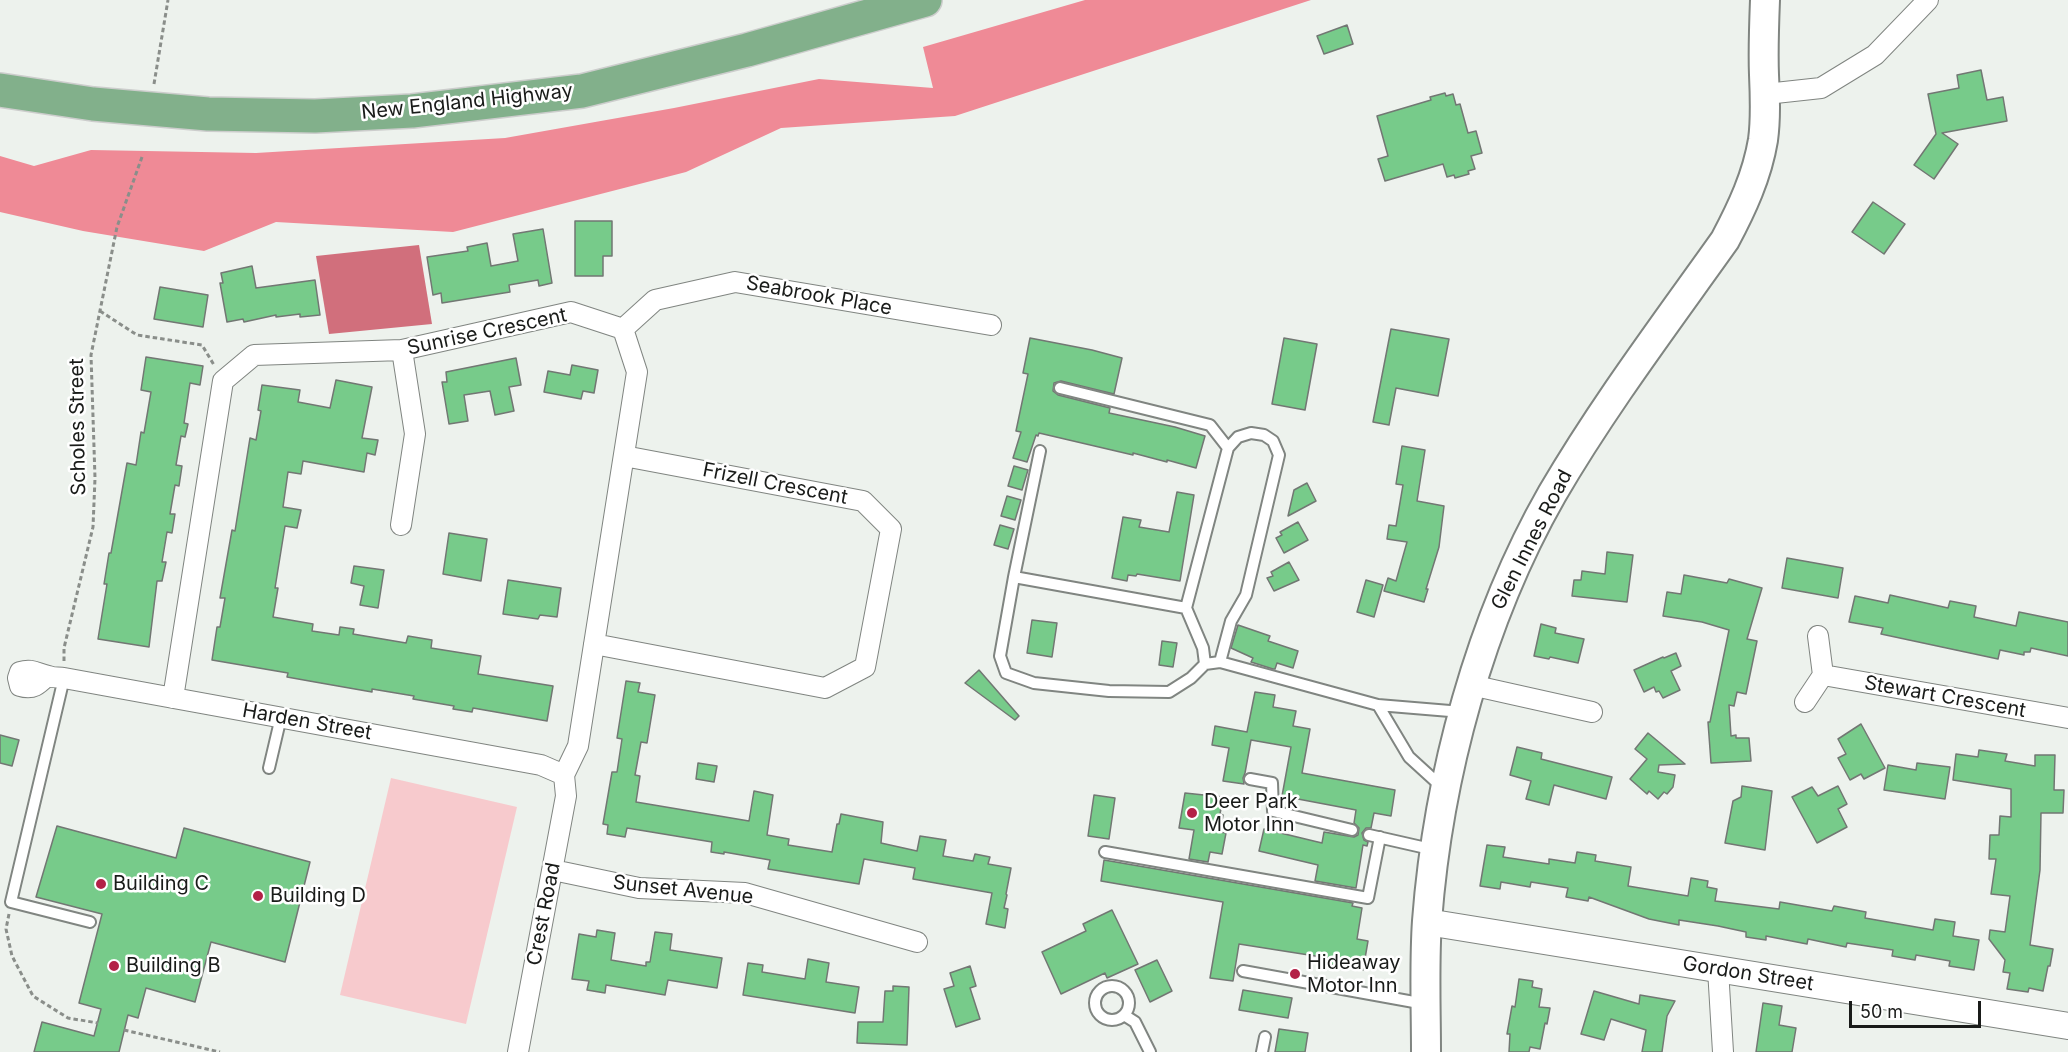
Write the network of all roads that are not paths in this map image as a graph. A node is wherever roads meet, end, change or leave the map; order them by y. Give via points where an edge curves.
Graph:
1 (925, 0) edge
2 (1744, 0) edge
3 (1765, 0) edge
4 (1928, 0) edge
5 (1765, 85) junction
6 (0, 90) edge
7 (991, 325) dead end
8 (623, 329) junction
9 (402, 350) junction
10 (1060, 388) dead end
11 (1228, 448) junction
12 (1040, 451) dead end
13 (624, 456) junction
14 (401, 525) dead end
15 (1014, 577) junction
16 (1185, 608) junction
17 (1818, 636) dead end
18 (594, 644) junction
19 (1220, 662) junction
20 (1205, 664) junction
21 (58, 672) joint
22 (1823, 675) junction
23 (173, 698) junction
24 (1468, 699) junction
25 (1805, 702) dead end
26 (1378, 705) junction
27 (1592, 712) dead end
28 (281, 717) junction
29 (2068, 718) edge
30 (268, 768) dead end
31 (564, 775) junction
32 (1250, 779) dead end
33 (1446, 790) junction
34 (1352, 830) dead end
35 (1435, 850) junction
36 (1105, 852) dead end
37 (553, 870) junction
38 (90, 922) dead end
39 (1427, 922) junction
40 (916, 942) dead end
41 (1718, 969) junction
42 (1243, 971) dead end
43 (1426, 1004) junction
44 (1124, 1015) dead end
45 (2068, 1026) edge
46 (1265, 1037) dead end
47 (518, 1052) edge
48 (1150, 1052) edge
49 (1262, 1052) edge
50 (1426, 1052) edge
51 (1723, 1052) edge

1 - 6 highway, New England Highway via 582,91 412,111 315,116 208,114 93,104
2 - 5 main road, Glen Innes Road
3 - 5 main road, Glen Innes Road
4 - 5 street via 1875,55 1821,88
5 - 24 main road, Glen Innes Road via 1763,138 1741,210 1725,240 1596,422 1551,496 1496,611
7 - 8 street, Seabrook Place via 735,282 656,300
8 - 9 street, Sunrise Crescent via 571,312
8 - 13 street via 637,372
9 - 14 street via 415,434
9 - 23 street, Sunrise Crescent via 254,355 223,381
10 - 11 lane via 1210,425
11 - 16 lane
11 - 19 lane via 1238,437 1264,435 1273,441 1279,454 1246,595 1232,621
12 - 15 lane
13 - 18 street
13 - 18 street, Frizell Crescent via 863,501 891,529 865,667 825,688
15 - 16 lane
15 - 20 lane via 1000,656 1006,673 1034,683 1168,692
16 - 20 lane via 1203,648
17 - 22 street
18 - 31 street via 578,746
19 - 20 lane
19 - 26 lane
21 - 23 street, Harden Street
21 - 38 lane via 11,902
22 - 25 street
22 - 29 street, Stewart Crescent
23 - 28 street, Harden Street
24 - 26 lane
24 - 27 street
24 - 33 main road, Glen Innes Road
26 - 33 lane via 1409,757
28 - 30 lane
28 - 31 street, Harden Street via 541,765
31 - 37 street, Crest Road via 566,796
32 - 34 lane via 1272,783 1273,811
33 - 35 main road, Glen Innes Road
35 - 36 lane via 1375,836 1368,898
35 - 39 main road, Glen Innes Road
37 - 40 street, Sunset Avenue via 639,888 745,893
37 - 47 street, Crest Road
39 - 41 street, Gordon Street
39 - 43 main road, Glen Innes Road
41 - 45 street, Gordon Street
41 - 51 street
42 - 43 lane
43 - 50 main road, Glen Innes Road
44 - 48 lane via 1134,1022
46 - 49 lane

